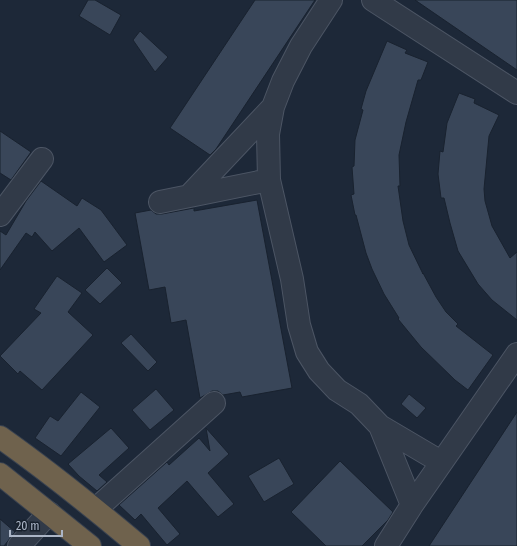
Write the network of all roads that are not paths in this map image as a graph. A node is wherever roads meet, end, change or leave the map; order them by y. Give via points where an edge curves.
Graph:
1 (331, 0) edge
2 (373, 0) edge
3 (517, 93) edge
4 (273, 106) junction
5 (42, 159) dead end
6 (269, 180) junction
7 (190, 196) junction
8 (160, 202) dead end
9 (0, 215) edge
10 (517, 354) edge
11 (214, 404) dead end
12 (380, 426) junction
13 (0, 437) edge
14 (34, 461) junction
15 (441, 462) junction
16 (7, 480) edge
17 (412, 505) junction
18 (96, 509) junction
19 (49, 513) junction
20 (19, 546) edge
21 (90, 546) edge
22 (139, 546) edge
23 (386, 546) edge

1 - 4 street via 301,46
2 - 3 street
4 - 6 street via 268,134
4 - 7 street
5 - 9 street
6 - 7 street
6 - 12 street via 308,352 319,371 337,390 359,404
7 - 8 street
10 - 15 street
11 - 18 street
12 - 15 street
12 - 17 street
13 - 14 highway
14 - 16 highway
14 - 18 highway
15 - 17 street
16 - 19 highway
17 - 23 street
18 - 22 highway
19 - 20 street
19 - 21 highway

